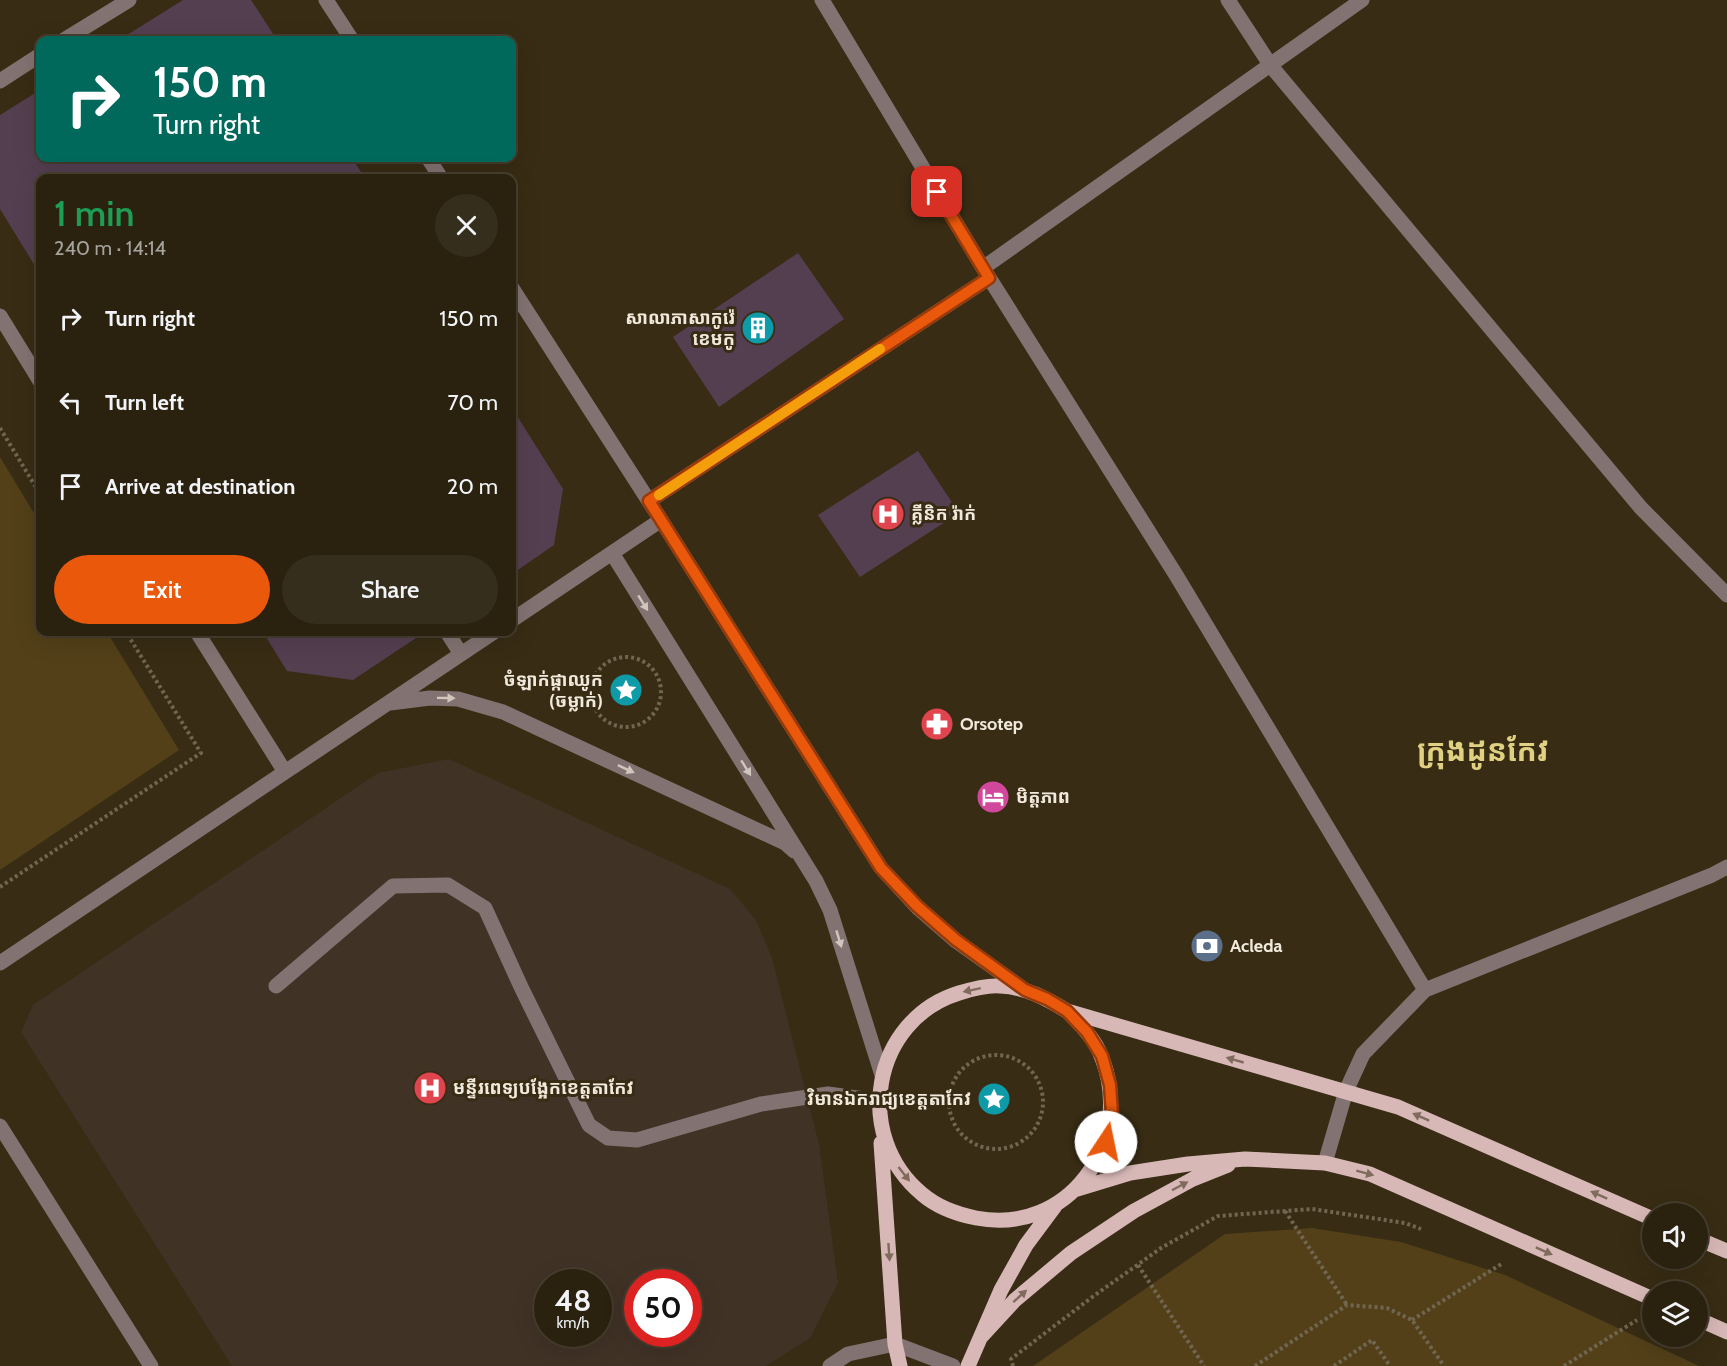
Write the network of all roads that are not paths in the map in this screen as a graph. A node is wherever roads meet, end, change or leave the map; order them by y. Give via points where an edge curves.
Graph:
1 (129, 0) edge
2 (326, 0) edge
3 (822, 0) edge
4 (1227, 0) edge
5 (1362, 0) edge
6 (70, 36) edge
7 (349, 36) edge
8 (36, 58) edge
9 (1271, 66) junction
10 (0, 81) edge
11 (986, 273) junction
12 (516, 294) edge
13 (0, 316) edge
14 (36, 374) edge
15 (649, 501) junction
16 (661, 520) junction
17 (612, 553) junction
18 (1727, 595) edge
19 (516, 617) edge
20 (200, 636) edge
21 (450, 636) edge
22 (488, 636) edge
23 (461, 654) junction
24 (387, 703) junction
25 (285, 772) junction
26 (803, 859) junction
27 (1727, 867) edge
28 (0, 963) edge
29 (276, 987) dead end
30 (1025, 990) junction
31 (1425, 990) junction
32 (1067, 1011) junction
33 (882, 1075) junction
34 (1346, 1092) junction
35 (879, 1106) junction
36 (0, 1126) edge
37 (1245, 1159) junction
38 (1325, 1163) junction
39 (1074, 1190) junction
40 (1057, 1203) junction
41 (1642, 1214) edge
42 (1708, 1243) edge
43 (1727, 1251) edge
44 (1642, 1294) edge
45 (1708, 1324) edge
46 (1725, 1333) edge
47 (980, 1338) junction
48 (895, 1344) junction
49 (151, 1366) edge
50 (830, 1366) edge
51 (900, 1366) edge
52 (953, 1366) edge
53 (968, 1366) edge

1 - 6 street
2 - 7 street
3 - 11 street
4 - 9 street
5 - 9 street
8 - 10 street
9 - 11 street
9 - 18 street via 1641,508
11 - 15 street
11 - 31 street via 1176,575
12 - 15 street
13 - 14 street
15 - 16 street
16 - 17 street
16 - 30 street via 881,868 956,940
17 - 19 street
17 -> 26 street
20 - 25 street
21 - 23 street
22 - 23 street
23 - 24 street
24 - 25 street
24 -> 26 street via 458,699 502,712 785,843
25 - 28 street
26 -> 33 street via 830,910
27 - 31 street
29 - 35 street via 393,886 448,885 484,908 589,1125 608,1138 637,1140 761,1104 828,1094
30 - 32 main road
30 -> 33 main road via 973,988 948,996 906,1028 891,1050
31 - 34 street via 1364,1054
34 -> 32 main road
32 - 39 main road via 1102,1056 1112,1114 1106,1142 1093,1168
33 - 35 main road
34 - 38 street
41 -> 34 main road via 1398,1107
35 -> 40 main road via 883,1134 892,1157 905,1177 942,1207 988,1220 1035,1214
35 -> 48 main road
36 - 49 street
37 - 38 main road
37 - 39 main road via 1130,1173
47 -> 37 main road via 1015,1300 1071,1253 1134,1211 1193,1179
38 -> 44 main road via 1371,1174
39 - 40 main road
40 - 47 main road via 1026,1245
42 - 43 main road
45 - 46 main road
47 - 53 main road
48 - 50 street via 848,1354
48 - 51 main road
48 - 52 street

